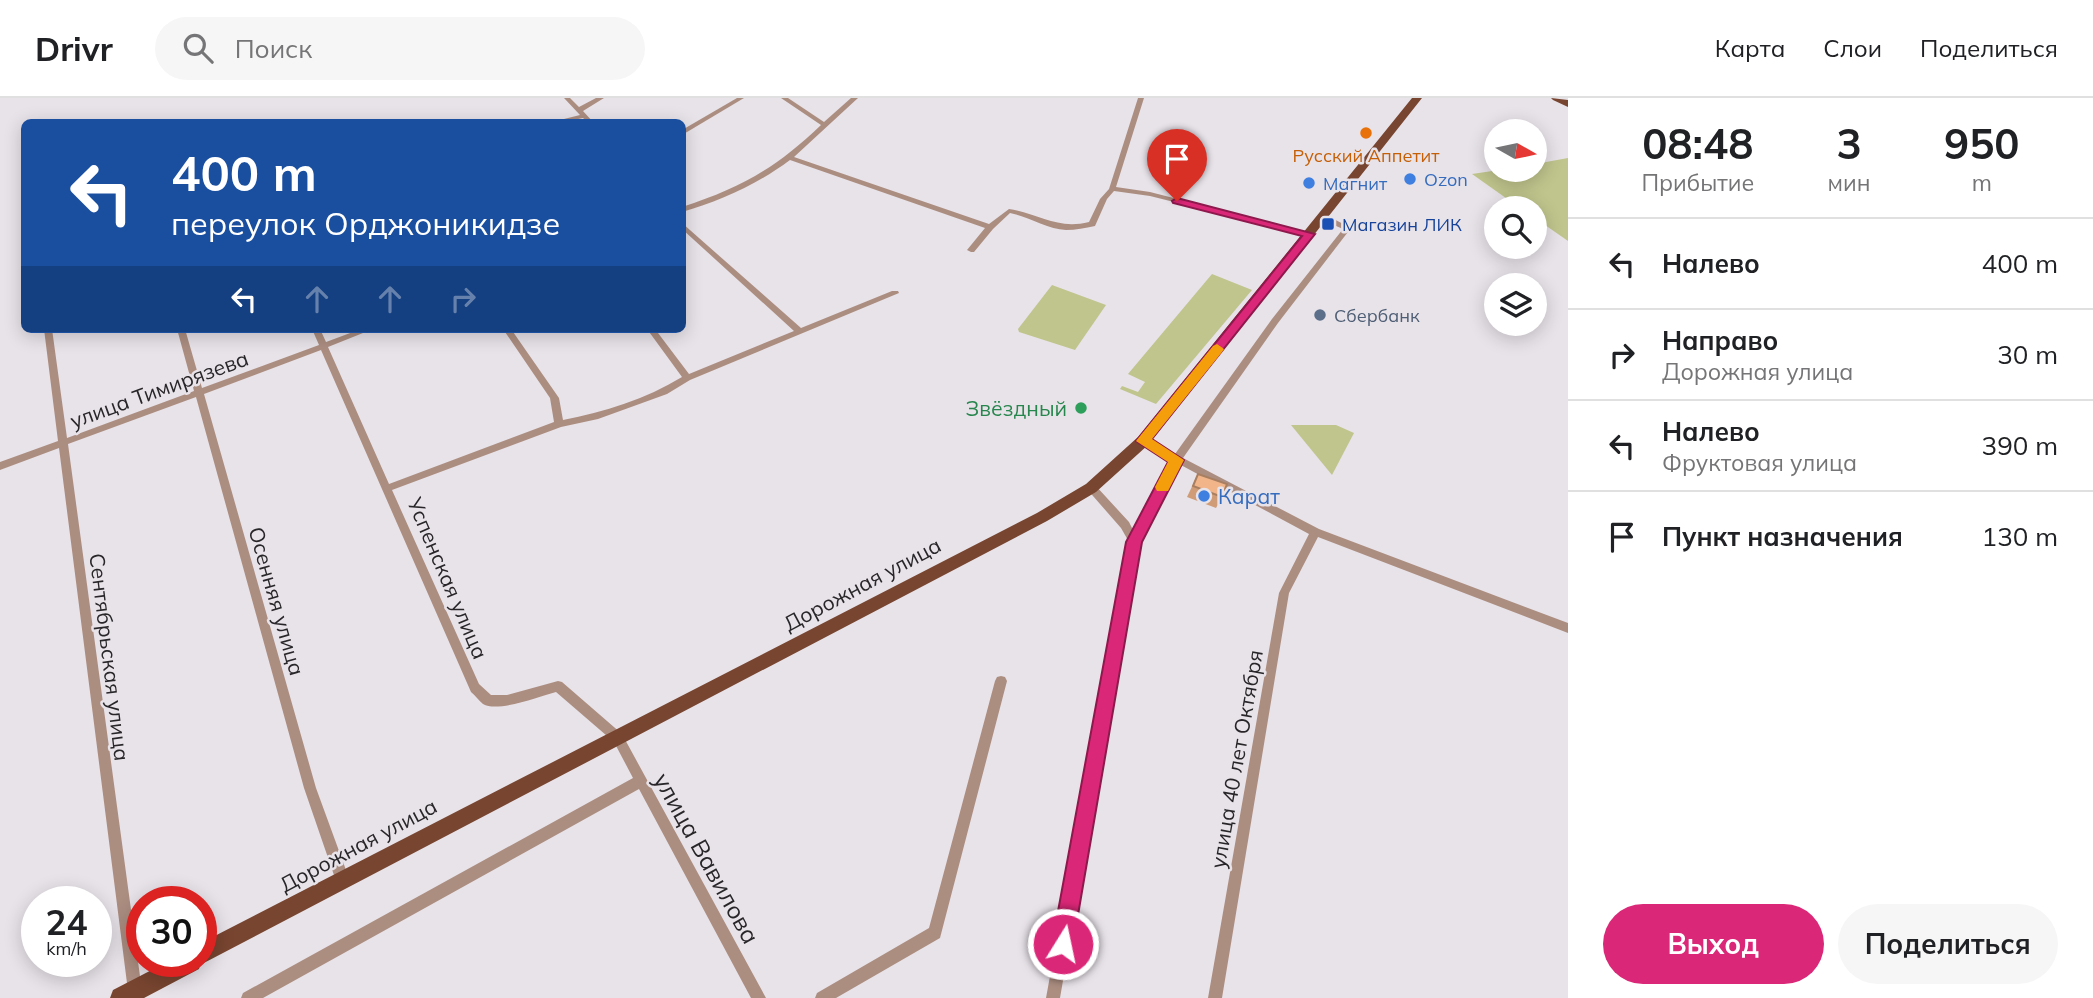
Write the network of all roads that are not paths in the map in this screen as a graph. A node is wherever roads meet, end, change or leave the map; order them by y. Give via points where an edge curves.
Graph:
1 (567, 98) edge
2 (601, 98) edge
3 (741, 98) edge
4 (784, 98) edge
5 (855, 98) edge
6 (1141, 98) edge
7 (1417, 98) edge
8 (1556, 98) edge
9 (1568, 104) edge
10 (582, 113) junction
11 (566, 119) edge
12 (587, 119) edge
13 (823, 124) junction
14 (686, 130) edge
15 (789, 158) junction
16 (1112, 189) junction
17 (686, 209) edge
18 (1323, 217) junction
19 (990, 227) junction
20 (686, 229) edge
21 (1310, 234) junction
22 (971, 250) dead end
23 (895, 293) dead end
24 (800, 332) junction
25 (49, 333) edge
26 (182, 333) edge
27 (318, 333) edge
28 (358, 333) edge
29 (511, 333) edge
30 (654, 333) edge
31 (324, 346) junction
32 (687, 378) junction
33 (198, 393) junction
34 (559, 424) junction
35 (1143, 441) junction
36 (63, 443) junction
37 (1177, 460) junction
38 (0, 466) edge
39 (388, 488) junction
40 (1091, 488) junction
41 (1315, 532) junction
42 (1134, 542) junction
43 (1568, 628) edge
44 (1002, 681) dead end
45 (618, 738) junction
46 (639, 782) junction
47 (343, 880) junction
48 (217, 947) edge
49 (160, 977) edge
50 (128, 994) edge
51 (248, 998) edge
52 (759, 998) edge
53 (822, 998) edge
54 (1053, 998) edge
55 (1215, 998) edge

1 - 10 street
2 - 10 street
3 - 14 street
4 - 13 street
5 - 13 street
6 - 16 street
7 - 18 main road, Дорожная улица
8 - 9 main road
10 - 11 street
10 - 12 street
13 - 15 street
15 - 17 street via 718,199
15 - 19 street
16 - 19 street via 1092,224 1059,228 1009,211
16 - 21 street via 1150,194
18 - 21 main road, Дорожная улица
18 - 37 street via 1347,228
19 - 22 street
20 - 24 street
21 - 35 main road, Дорожная улица
23 - 24 street
24 - 32 street
25 - 36 street, Сентябрьская улица
26 - 33 street, Осенняя улица
27 - 31 street, Успенская улица
28 - 31 street, улица Тимирязева
29 - 34 street via 554,398
30 - 32 street
31 - 33 street, улица Тимирязева
31 - 39 street, Успенская улица
32 - 34 street via 664,392 595,417
33 - 36 street, улица Тимирязева
33 - 47 street, Осенняя улица via 310,788
34 - 39 street
35 - 37 street
35 - 40 main road, Дорожная улица
36 - 38 street, улица Тимирязева
36 - 50 street, Сентябрьская улица
37 - 41 street
37 - 42 street
39 - 45 street, Успенская улица via 475,688 488,700 507,700 558,686
40 - 42 street via 1125,525
40 - 45 main road, Дорожная улица
41 - 43 street
41 - 55 street, улица 40 лет Октября via 1284,593
42 - 54 street
44 - 53 street via 935,933
45 - 46 street, улица Вавилова
45 - 47 main road, Дорожная улица
46 - 51 street
46 - 52 street, улица Вавилова
47 - 48 main road, Дорожная улица
49 - 50 main road

